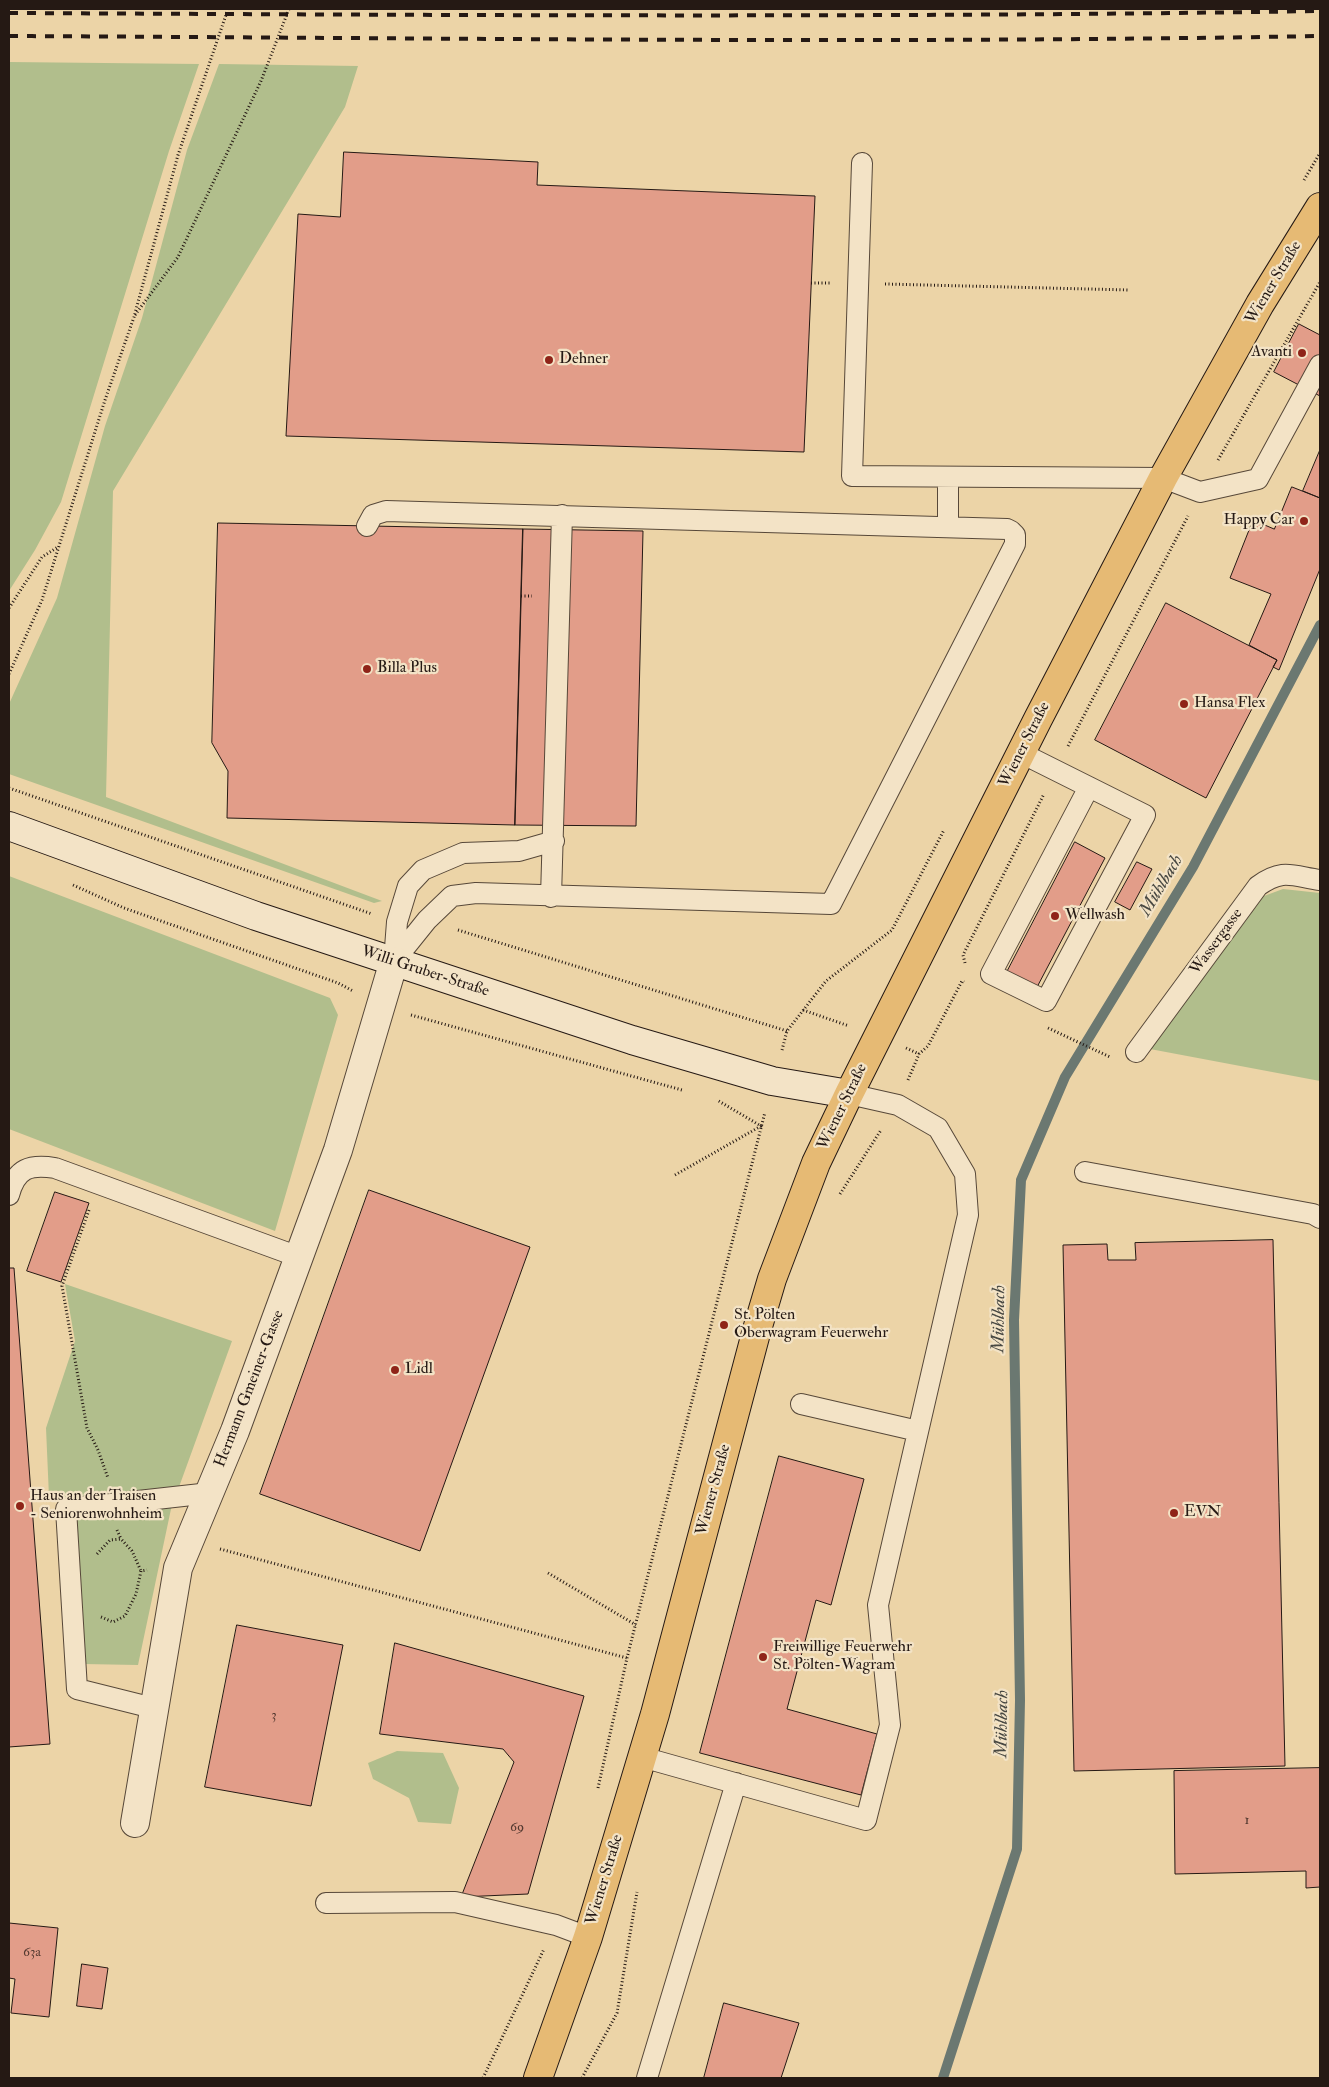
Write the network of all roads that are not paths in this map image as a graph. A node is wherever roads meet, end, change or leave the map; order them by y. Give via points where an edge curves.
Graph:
1 (862, 163) dead end
2 (1317, 219) edge
3 (1320, 365) edge
4 (948, 477) junction
5 (1163, 478) junction
6 (562, 515) junction
7 (367, 526) dead end
8 (948, 528) junction
9 (1021, 753) junction
10 (1089, 787) junction
11 (9, 826) edge
12 (554, 841) junction
13 (1320, 880) edge
14 (552, 897) junction
15 (394, 961) junction
16 (1136, 1052) dead end
17 (849, 1094) junction
18 (1085, 1172) dead end
19 (9, 1195) edge
20 (1320, 1218) edge
21 (299, 1257) junction
22 (801, 1404) dead end
23 (918, 1431) junction
24 (210, 1492) junction
25 (152, 1708) junction
26 (642, 1757) junction
27 (736, 1783) junction
28 (135, 1823) dead end
29 (326, 1903) dead end
30 (588, 1937) junction
31 (538, 2078) edge
32 (647, 2078) edge

1 - 4 lane via 852,476
2 - 5 main road, Wiener Straße via 1260,304
3 - 5 lane via 1258,479 1200,492
4 - 5 lane
4 - 8 lane
5 - 9 main road, Wiener Straße
6 - 7 lane via 386,511 373,515
6 - 8 lane
6 - 12 lane
8 - 14 lane via 1007,529 1014,535 1015,544 832,904
9 - 10 lane
9 - 17 main road, Wiener Straße
10 - 10 lane via 991,974 1046,1001 1146,815
11 - 15 street, Willi Gruber-Straße via 256,916
12 - 14 lane
12 - 15 lane via 519,851 463,853 423,870 408,886 398,922
13 - 16 lane, Wassergasse via 1282,873 1258,886
14 - 15 lane via 476,893 452,896 427,920
15 - 17 street, Willi Gruber-Straße via 632,1040 772,1081
15 - 21 street, Hermann Gmeiner-Gasse via 338,1150
17 - 23 lane via 898,1104 938,1128 965,1174 968,1215
17 - 26 main road, Wiener Straße via 816,1163 772,1279
18 - 20 lane
19 - 21 lane via 18,1176 26,1169 39,1165 55,1168
21 - 24 street, Hermann Gmeiner-Gasse
22 - 23 lane
23 - 27 lane via 878,1605 890,1725 866,1820
24 - 25 street, Hermann Gmeiner-Gasse via 178,1568
24 - 25 lane via 66,1509 77,1689
25 - 28 street, Hermann Gmeiner-Gasse
26 - 27 lane
26 - 30 main road, Wiener Straße
27 - 32 lane
29 - 30 lane via 455,1902 556,1925
30 - 31 main road, Wiener Straße

